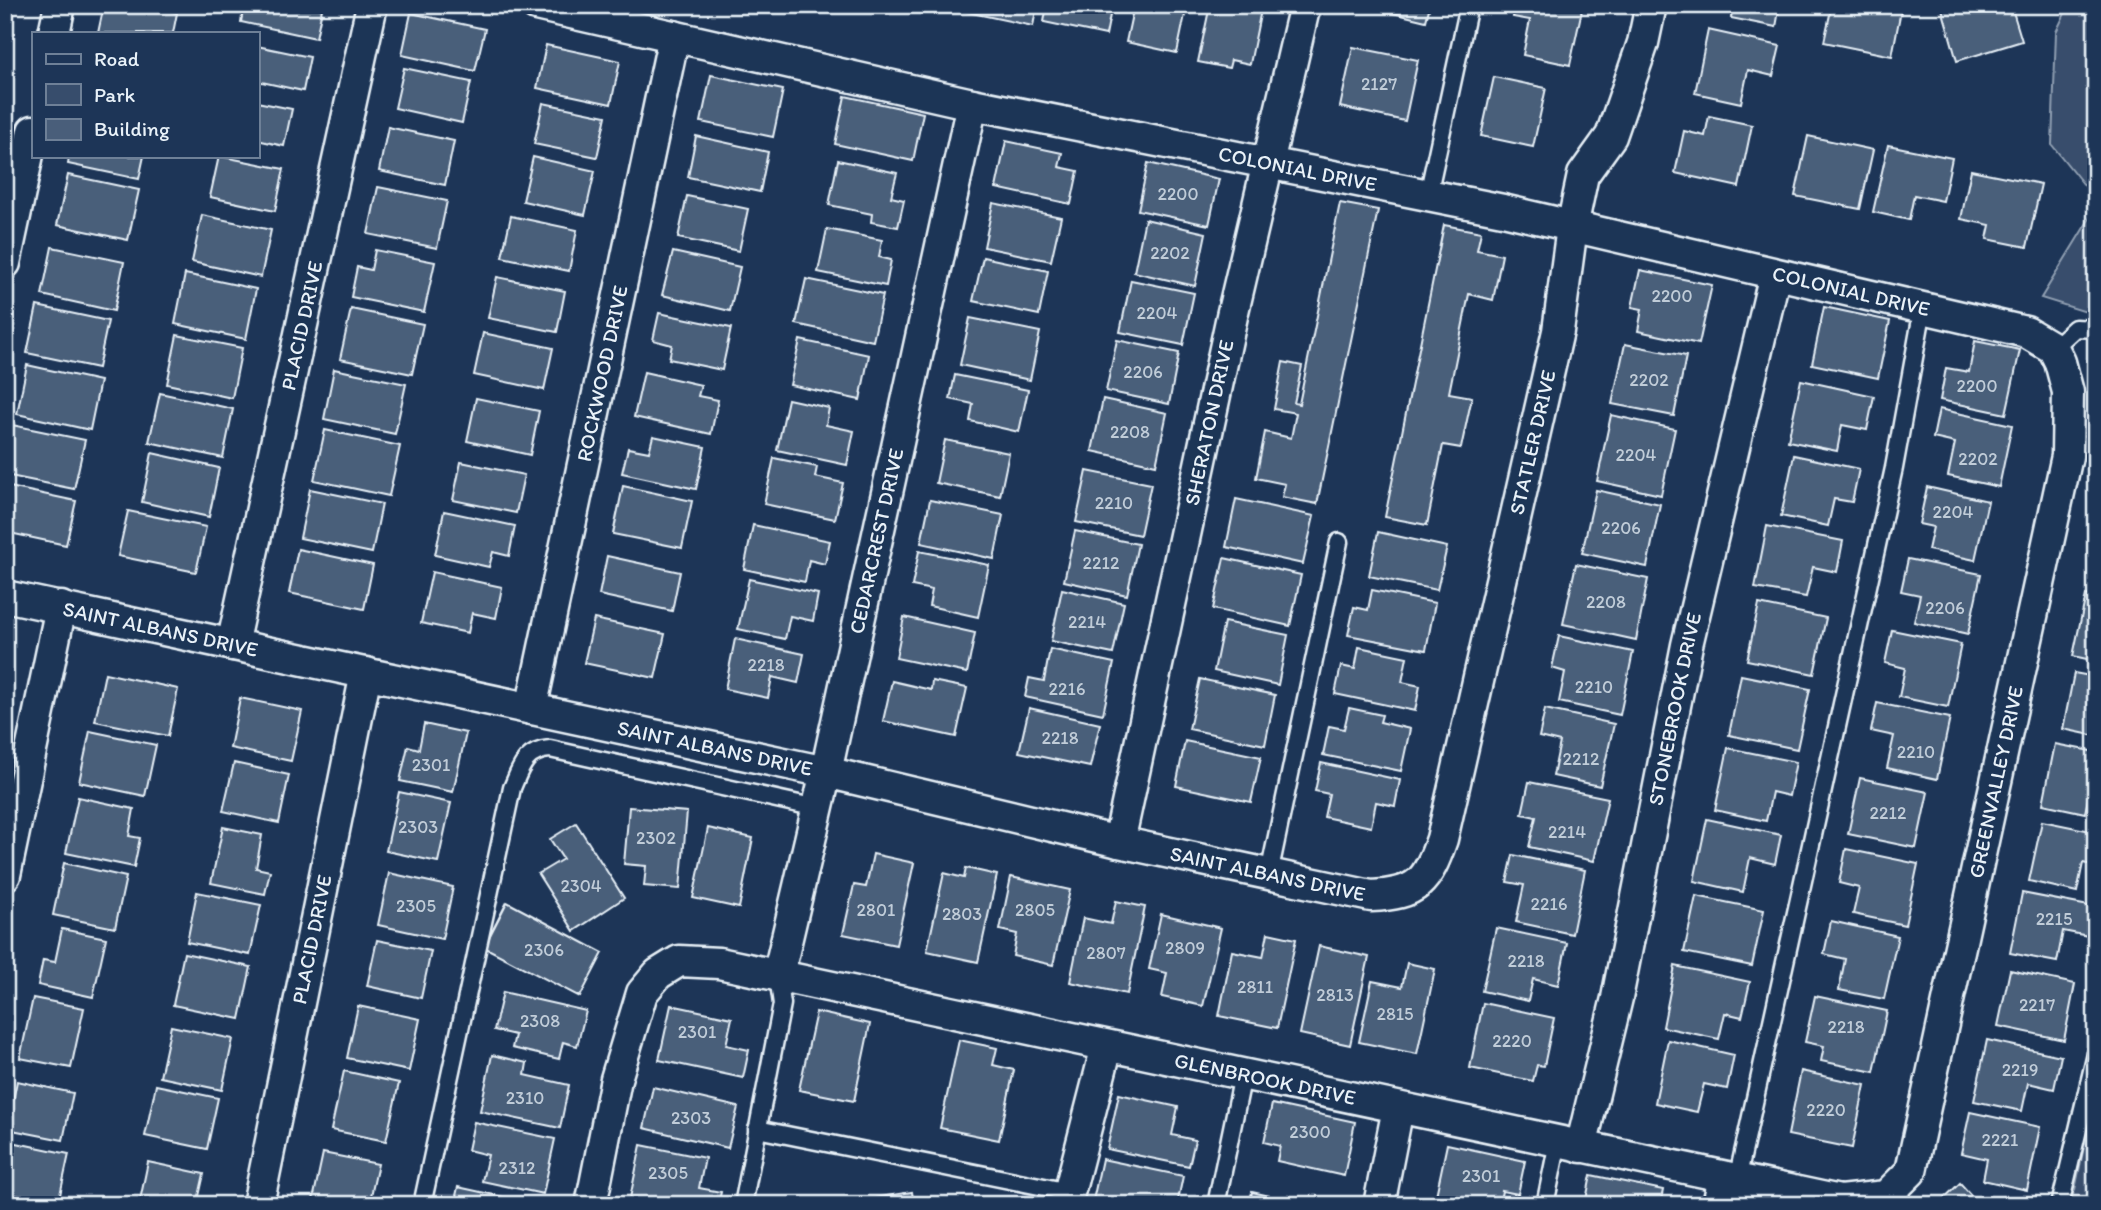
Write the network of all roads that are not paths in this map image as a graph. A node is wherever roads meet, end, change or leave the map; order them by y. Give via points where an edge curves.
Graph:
1 (60, 5) edge
2 (372, 5) edge
3 (536, 5) edge
4 (1305, 5) edge
5 (1469, 5) edge
6 (1651, 5) edge
7 (54, 32) edge
8 (674, 36) junction
9 (972, 104) junction
10 (32, 136) edge
11 (1268, 163) junction
12 (1428, 195) junction
13 (1572, 227) junction
14 (5, 263) edge
15 (1775, 274) junction
16 (1923, 308) junction
17 (2096, 329) edge
18 (2053, 348) junction
19 (1339, 542) dead end
20 (5, 596) edge
21 (61, 607) junction
22 (232, 645) junction
23 (366, 673) junction
24 (531, 709) junction
25 (826, 772) junction
26 (817, 808) junction
27 (1119, 842) junction
28 (1269, 874) junction
29 (5, 875) edge
30 (1418, 881) joint
31 (778, 976) junction
32 (1107, 1046) junction
33 (2096, 1054) edge
34 (1243, 1075) junction
35 (1398, 1108) junction
36 (757, 1129) junction
37 (1570, 1144) junction
38 (1726, 1187) edge
39 (1068, 1198) edge
40 (1876, 1198) joint
41 (1828, 1202) edge
42 (258, 1205) edge
43 (422, 1205) edge
44 (591, 1205) edge
45 (743, 1205) edge
46 (1216, 1205) edge
47 (1379, 1205) edge
48 (1545, 1205) edge
49 (2060, 1205) edge

1 - 7 street
2 - 22 street, PLACID DRIVE
3 - 8 street, COLONIAL DRIVE
4 - 11 street, SHERATON DRIVE
5 - 12 lane
6 - 13 street, STATLER DRIVE via 1611,136 1583,175
8 - 9 street, COLONIAL DRIVE
8 - 24 street, ROCKWOOD DRIVE
9 - 11 street, COLONIAL DRIVE
9 - 25 street, CEDARCREST DRIVE
10 - 14 street
11 - 12 street, COLONIAL DRIVE
11 - 27 street, SHERATON DRIVE
12 - 13 street, COLONIAL DRIVE
13 - 15 street, COLONIAL DRIVE
13 - 30 street, STATLER DRIVE via 1558,331 1442,839 1431,870
15 - 16 street, COLONIAL DRIVE
15 - 37 street, STONEBROOK DRIVE via 1686,645 1617,998
16 - 18 street, COLONIAL DRIVE via 2026,332
16 - 38 lane via 1886,506
17 - 18 lane via 2075,328
18 - 40 street, GREENVALLEY DRIVE via 2068,392 2067,456 1911,1171 1886,1196
19 - 28 lane
20 - 21 street, SAINT ALBANS DRIVE
21 - 22 street, SAINT ALBANS DRIVE
21 - 29 street
22 - 23 street, SAINT ALBANS DRIVE
23 - 24 street, SAINT ALBANS DRIVE
23 - 42 street, PLACID DRIVE
24 - 25 street, SAINT ALBANS DRIVE
25 - 26 street, CEDARCREST DRIVE
25 - 27 street, SAINT ALBANS DRIVE
26 - 31 street, CEDARCREST DRIVE
26 - 43 lane via 562,751 536,750 523,761 512,788
27 - 28 street, SAINT ALBANS DRIVE
28 - 30 street, SAINT ALBANS DRIVE via 1371,896 1403,895
31 - 32 street, GLENBROOK DRIVE
31 - 36 lane via 782,1003
31 - 44 street, GLENBROOK DRIVE via 719,963 679,961 658,974 642,993 616,1079
32 - 34 street, GLENBROOK DRIVE
32 - 39 street
33 - 49 lane
34 - 35 street, GLENBROOK DRIVE
34 - 46 lane
35 - 37 street, GLENBROOK DRIVE
35 - 47 street
36 - 39 lane
36 - 45 lane
37 - 38 street, GLENBROOK DRIVE
37 - 48 lane
38 - 41 street, GLENBROOK DRIVE
40 - 41 street, GLENBROOK DRIVE

